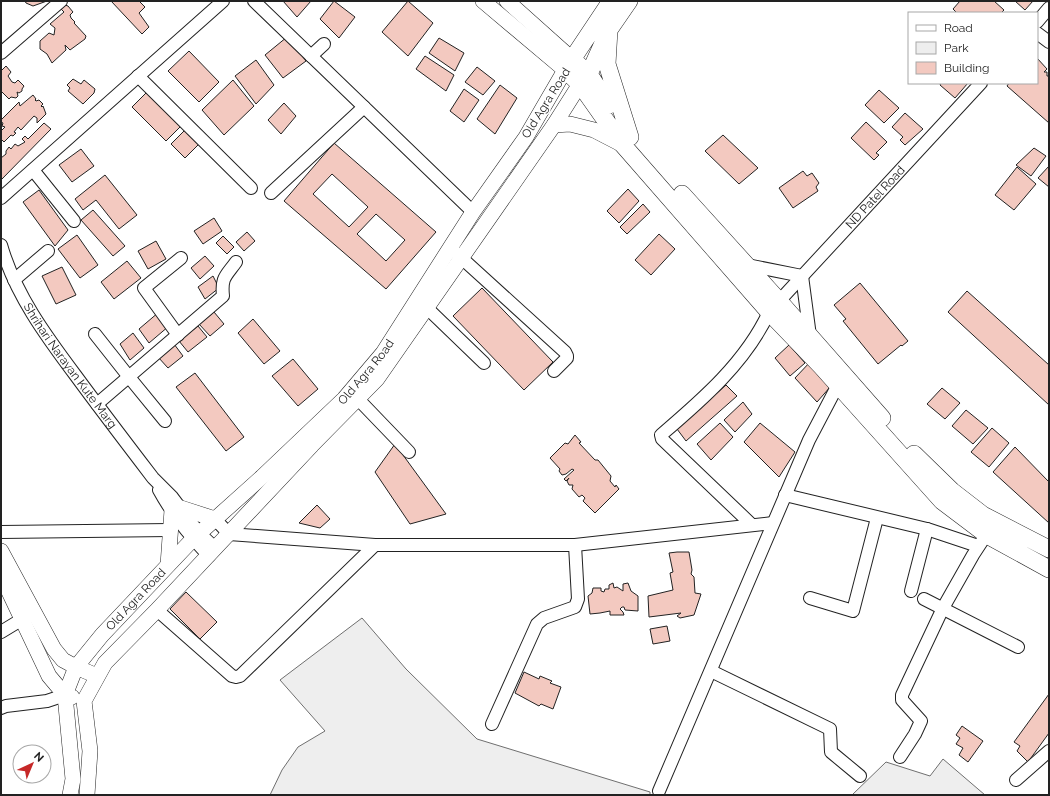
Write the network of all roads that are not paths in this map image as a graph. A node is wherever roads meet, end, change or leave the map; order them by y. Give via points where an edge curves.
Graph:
1 (61, 1) edge
2 (223, 1) edge
3 (254, 1) edge
4 (483, 1) edge
5 (507, 1) edge
6 (611, 1) edge
7 (629, 1) edge
8 (1049, 8) edge
9 (1038, 21) edge
10 (609, 30) junction
11 (1038, 34) edge
12 (1049, 42) edge
13 (324, 44) dead end
14 (1, 53) edge
15 (311, 56) junction
16 (569, 65) junction
17 (323, 67) junction
18 (336, 70) dead end
19 (138, 76) junction
20 (584, 79) junction
21 (980, 84) edge
22 (364, 107) junction
23 (554, 125) junction
24 (627, 141) junction
25 (33, 170) junction
26 (251, 188) dead end
27 (271, 193) dead end
28 (1, 198) edge
29 (473, 212) junction
30 (74, 221) dead end
31 (1, 245) edge
32 (48, 250) dead end
33 (456, 253) junction
34 (181, 258) dead end
35 (236, 262) dead end
36 (747, 265) junction
37 (802, 276) junction
38 (14, 280) junction
39 (774, 306) junction
40 (426, 308) junction
41 (95, 334) dead end
42 (178, 335) junction
43 (810, 336) junction
44 (484, 363) dead end
45 (554, 371) dead end
46 (128, 377) junction
47 (841, 380) junction
48 (358, 399) junction
49 (97, 404) junction
50 (165, 420) dead end
51 (409, 452) dead end
52 (785, 495) junction
53 (176, 509) junction
54 (877, 518) junction
55 (215, 519) junction
56 (774, 523) junction
57 (752, 526) junction
58 (926, 529) junction
59 (170, 530) junction
60 (1, 532) edge
61 (229, 534) junction
62 (987, 534) junction
63 (196, 536) junction
64 (375, 545) junction
65 (575, 545) junction
66 (1049, 549) edge
67 (1, 551) edge
68 (212, 552) junction
69 (168, 565) junction
70 (1049, 569) edge
71 (1, 575) edge
72 (911, 590) dead end
73 (810, 598) dead end
74 (924, 599) dead end
75 (943, 608) junction
76 (157, 610) junction
77 (28, 616) junction
78 (1, 632) edge
79 (1018, 647) dead end
80 (76, 667) junction
81 (711, 671) junction
82 (97, 676) junction
83 (65, 695) junction
84 (84, 700) junction
85 (1, 708) edge
86 (492, 724) dead end
87 (1049, 751) edge
88 (900, 757) dead end
89 (860, 776) dead end
90 (73, 779) junction
91 (1016, 780) dead end
92 (659, 791) dead end
93 (89, 793) edge
94 (70, 795) edge

1 - 14 street
2 - 19 street
3 - 15 street
4 - 16 main road
5 - 16 main road
6 - 16 highway, Old Agra Road
7 - 10 highway, Old Agra Road
8 - 9 street
10 - 20 highway, Old Agra Road
10 - 24 highway via 607,64
11 - 12 street
13 - 15 street
15 - 17 street
16 - 20 highway
16 - 29 main road, Old Agra Road via 526,137
17 - 18 street
17 - 22 street
19 - 25 street
19 - 26 street
20 - 23 main road, Old Agra Road
20 - 24 highway
21 - 37 street, ND Patel Road
22 - 27 street
22 - 29 street
23 - 24 main road via 570,124
23 - 33 main road, Old Agra Road
24 - 36 highway
24 - 39 highway
25 - 28 street
25 - 30 street
29 - 33 main road, Old Agra Road
31 - 38 street, Shrihari Narayan Kute Marg
32 - 38 street
33 - 40 main road, Old Agra Road
33 - 45 street via 565,352 567,358
33 - 55 main road, Old Agra Road via 383,353 344,399
34 - 42 street via 144,288
35 - 42 street via 224,277 223,296
36 - 37 street
36 - 39 highway
37 - 39 street, ND Patel Road
37 - 43 street
38 - 49 street, Shrihari Narayan Kute Marg via 44,332
39 - 43 highway
39 - 47 highway via 821,366
39 - 57 street, ND Patel Road via 758,334 716,387 661,435
40 - 44 street
40 - 48 main road, Old Agra Road via 377,379
41 - 46 street
42 - 46 street
43 - 47 highway
46 - 49 street
46 - 50 street
47 - 52 street via 809,440
47 - 62 highway via 942,501
48 - 51 street
48 - 61 main road, Old Agra Road
49 - 53 street, Shrihari Narayan Kute Marg via 153,478 172,497
52 - 54 street
52 - 56 street
53 - 55 main road
53 - 59 main road
53 - 63 street, Shrihari Narayan Kute Marg
54 - 58 street
54 - 73 street via 853,611
55 - 61 street
55 - 63 main road, Old Agra Road
56 - 57 street
56 - 81 street
57 - 65 street
58 - 62 street
58 - 72 street
59 - 60 street
59 - 69 main road
61 - 64 street
61 - 68 main road, Old Agra Road
62 - 66 highway
62 - 70 highway
62 - 75 street
63 - 68 street, Shrihari Narayan Kute Marg
63 - 69 main road, Old Agra Road
64 - 65 street
64 - 76 street via 236,677
65 - 86 street via 577,604 544,618 537,624
67 - 77 main road
68 - 76 main road, Old Agra Road
69 - 80 main road, Old Agra Road
71 - 77 main road
74 - 75 street
75 - 79 street
75 - 88 street via 902,695 902,700 921,721
76 - 82 main road, Old Agra Road via 105,663
77 - 78 street
77 - 80 main road via 62,660
77 - 83 main road via 49,676
80 - 82 main road
80 - 83 main road, Old Agra Road
81 - 89 street via 830,729 831,752
81 - 92 street
82 - 84 main road, Old Agra Road
83 - 84 main road
83 - 85 street via 48,701
83 - 90 main road
84 - 93 main road via 90,751
87 - 91 street
90 - 93 street
90 - 94 main road

